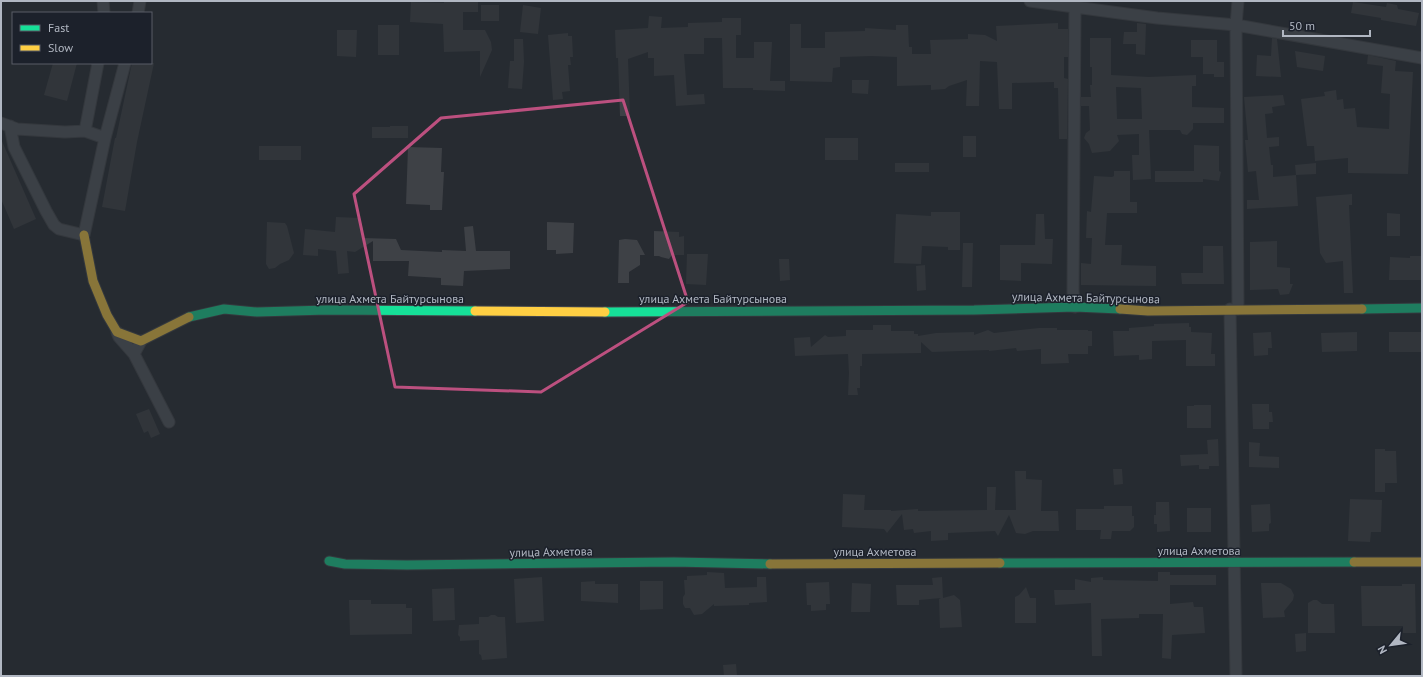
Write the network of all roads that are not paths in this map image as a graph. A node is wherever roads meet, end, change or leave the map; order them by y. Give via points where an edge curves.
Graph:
1 (103, 1) edge
2 (140, 1) edge
3 (1030, 1) edge
4 (1238, 1) edge
5 (1076, 8) junction
6 (104, 12) edge
7 (138, 12) edge
8 (1236, 25) junction
9 (1422, 58) edge
10 (98, 64) edge
11 (125, 64) edge
12 (5, 124) edge
13 (84, 130) junction
14 (105, 138) junction
15 (84, 235) junction
16 (1075, 307) junction
17 (1422, 308) edge
18 (1234, 309) junction
19 (117, 332) junction
20 (141, 341) junction
21 (134, 354) junction
22 (169, 422) dead end
23 (329, 561) dead end
24 (1422, 562) edge
25 (1233, 563) junction
26 (1236, 676) edge

1 - 6 street
2 - 7 street
3 - 5 street
4 - 8 street
5 - 8 street
5 - 16 street
8 - 9 street
8 - 18 street
10 - 13 street
11 - 14 street
12 - 13 street via 17,129 65,132
12 - 15 street via 54,225 59,229
13 - 14 street
14 - 15 street
15 - 19 street via 93,280
16 - 18 street, улица Ахмета Байтурсынова via 1148,311
16 - 20 street, улица Ахмета Байтурсынова via 689,312 256,312 224,309 188,317
17 - 18 street, улица Ахмета Байтурсынова
18 - 25 street
19 - 20 street
19 - 21 street
20 - 21 street
21 - 22 street
23 - 25 street, улица Ахметова via 345,564 407,565 674,562
24 - 25 street, улица Ахметова
25 - 26 street

